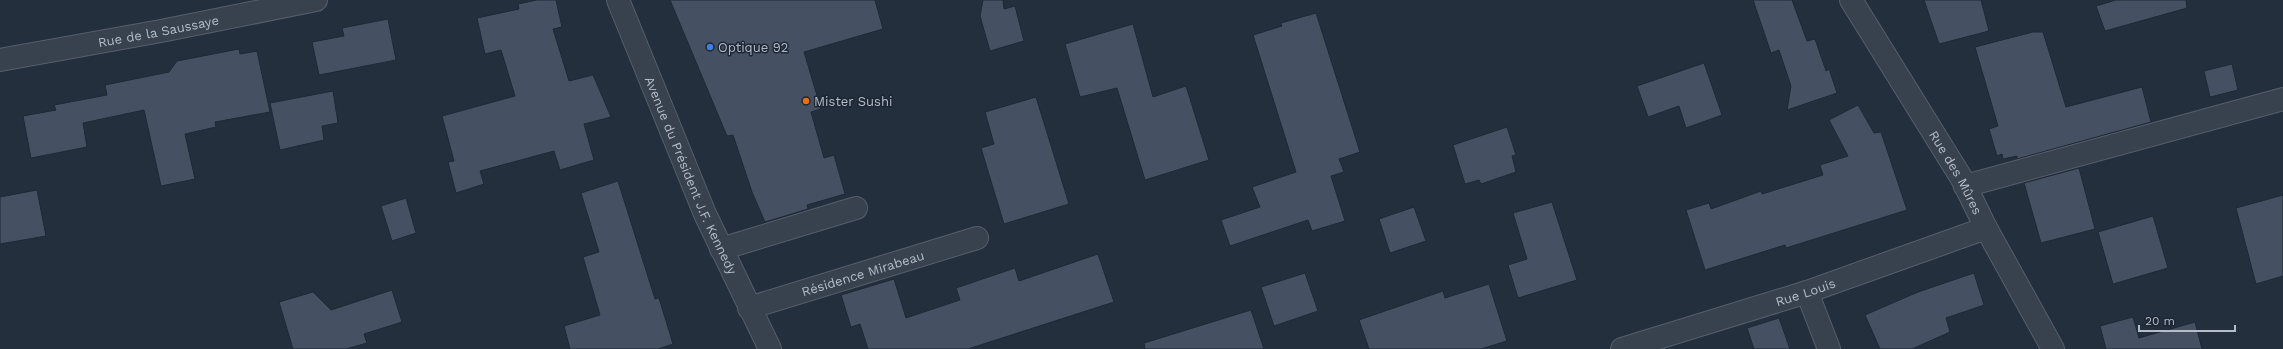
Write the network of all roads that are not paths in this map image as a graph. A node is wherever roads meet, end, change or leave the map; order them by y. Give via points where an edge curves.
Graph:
1 (316, 0) edge
2 (618, 0) edge
3 (1851, 0) edge
4 (0, 60) edge
5 (2283, 99) edge
6 (1964, 186) junction
7 (856, 208) dead end
8 (1986, 228) junction
9 (977, 238) dead end
10 (721, 249) junction
11 (1807, 292) junction
12 (749, 308) junction
13 (765, 348) edge
14 (1622, 349) edge
15 (1829, 349) edge
16 (2053, 349) edge

1 - 4 street, Rue de la Saussaye
2 - 10 street, Avenue du Président J.F. Kennedy
3 - 6 street, Rue des Mûres via 1912,96
5 - 6 street
6 - 8 street, Rue des Mûres
7 - 10 street
8 - 11 street, Rue Louis
8 - 16 street, Rue des Mûres
9 - 12 street, Résidence Mirabeau
10 - 12 street, Avenue du Président J.F. Kennedy
11 - 14 street, Rue Louis
11 - 15 street
12 - 13 street, Avenue du Président J.F. Kennedy

